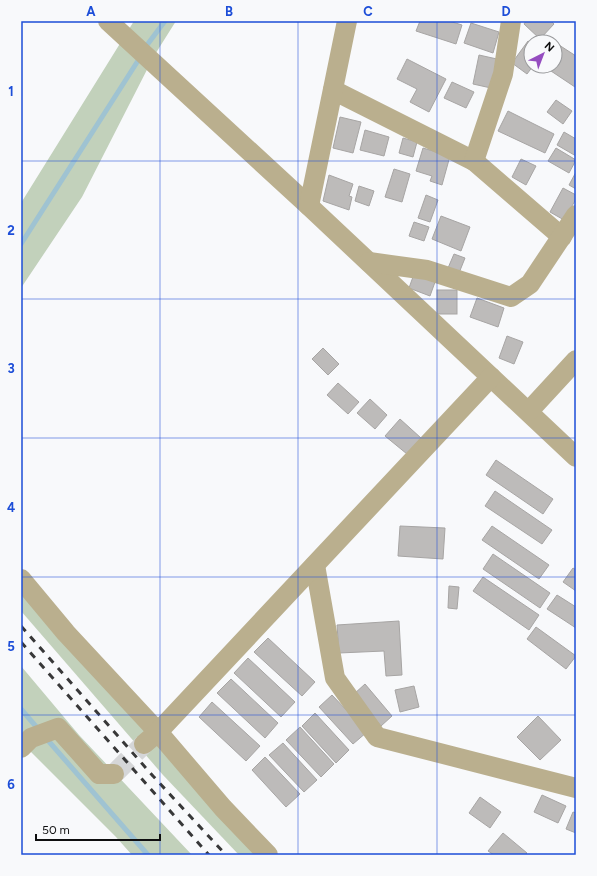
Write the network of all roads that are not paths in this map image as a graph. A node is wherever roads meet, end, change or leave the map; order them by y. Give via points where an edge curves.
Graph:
1 (108, 21) edge
2 (347, 21) edge
3 (511, 21) edge
4 (333, 90) junction
5 (474, 161) junction
6 (309, 206) junction
7 (576, 215) edge
8 (562, 237) junction
9 (369, 262) junction
10 (576, 360) edge
11 (491, 377) junction
12 (529, 411) junction
13 (576, 457) edge
14 (315, 564) junction
15 (21, 579) edge
16 (151, 738) junction
17 (21, 748) edge
18 (114, 774) dead end
19 (576, 788) edge
20 (268, 855) edge

1 - 6 street
2 - 4 street
3 - 5 street via 502,74
4 - 5 street
4 - 6 street
5 - 8 street
6 - 9 street
7 - 8 street
8 - 9 street via 530,284 511,297 427,270
9 - 11 street
10 - 12 street
11 - 12 street
11 - 14 street
12 - 13 street
14 - 16 street
14 - 19 street via 335,678 377,737
15 - 16 street
16 - 20 street
17 - 18 street via 31,738 58,728 99,774

